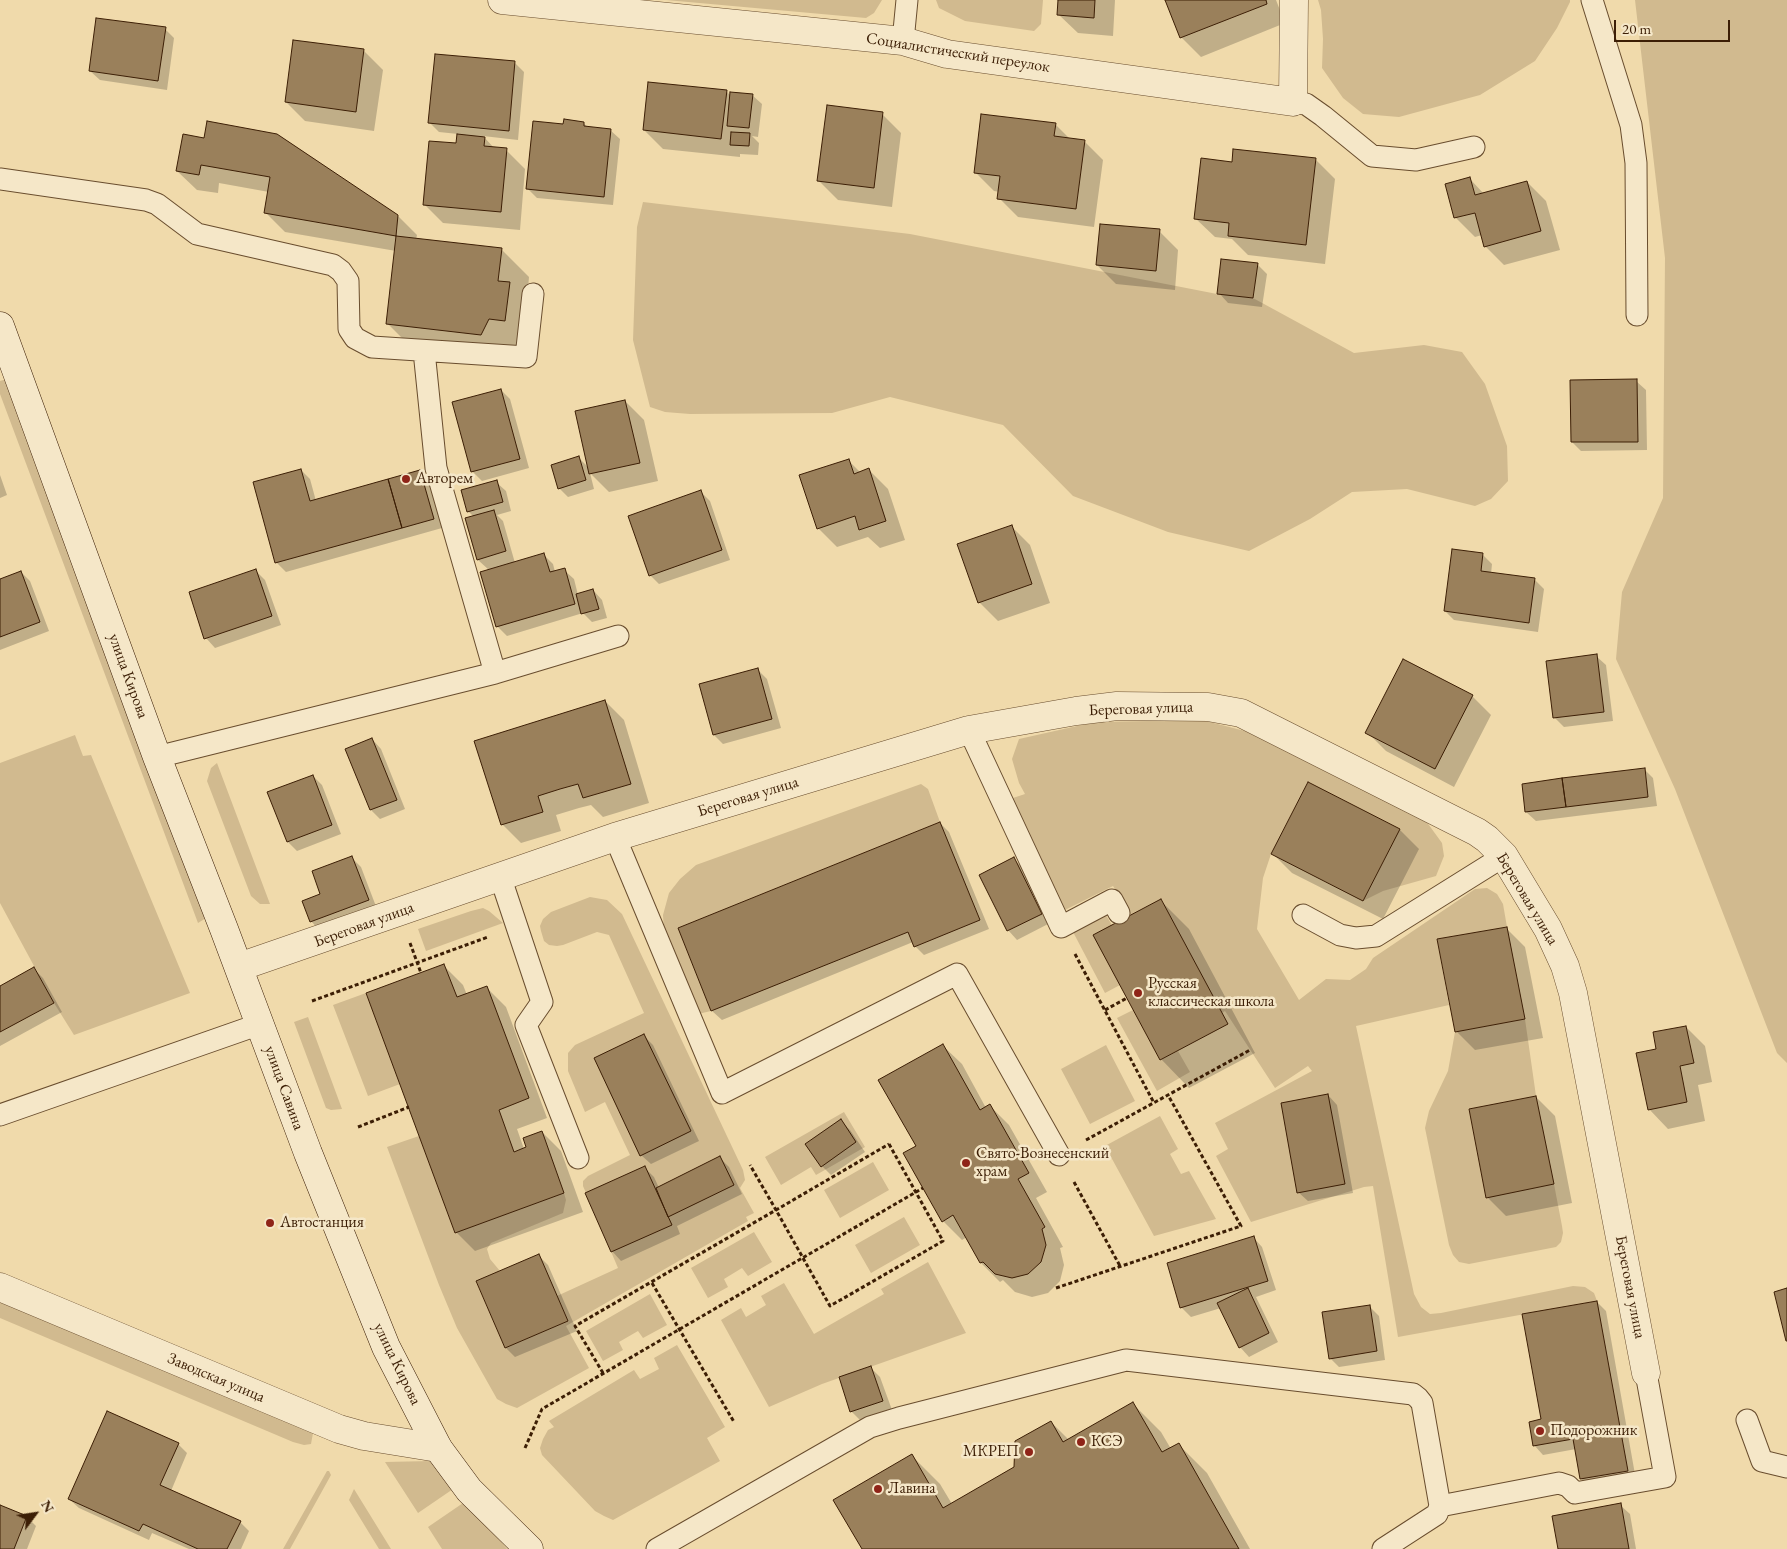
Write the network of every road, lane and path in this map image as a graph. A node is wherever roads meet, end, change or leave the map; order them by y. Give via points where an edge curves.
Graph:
1 (502, 0) edge
2 (907, 0) edge
3 (1294, 0) edge
4 (1592, 0) edge
5 (903, 41) junction
6 (1293, 102) junction
7 (1474, 147) dead end
8 (0, 179) edge
9 (533, 294) dead end
10 (1638, 315) dead end
11 (0, 326) edge
12 (424, 351) junction
13 (6, 364) edge
14 (618, 636) dead end
15 (495, 673) junction
16 (969, 730) junction
17 (157, 757) junction
18 (615, 837) junction
19 (1504, 856) junction
20 (500, 876) junction
21 (1119, 913) dead end
22 (1303, 915) dead end
23 (516, 927) junction
24 (1061, 927) junction
25 (239, 967) junction
26 (1127, 998) dead end
27 (312, 1002) dead end
28 (1105, 1010) junction
29 (260, 1024) junction
30 (1250, 1050) dead end
31 (1168, 1095) junction
32 (1154, 1103) junction
33 (409, 1107) dead end
34 (0, 1115) edge
35 (358, 1127) dead end
36 (308, 1153) joint
37 (1060, 1155) junction
38 (578, 1158) dead end
39 (750, 1165) dead end
40 (923, 1188) dead end
41 (916, 1192) junction
42 (776, 1210) junction
43 (803, 1257) junction
44 (1120, 1266) junction
45 (652, 1283) junction
46 (0, 1287) edge
47 (1056, 1288) dead end
48 (679, 1329) junction
49 (602, 1373) junction
50 (1646, 1373) joint
51 (1747, 1420) dead end
52 (734, 1422) dead end
53 (438, 1448) junction
54 (525, 1448) dead end
55 (1787, 1467) edge
56 (1440, 1506) junction
57 (529, 1549) edge
58 (657, 1549) edge
59 (1383, 1549) edge

1 - 5 street, Социалистический переулок
2 - 5 lane
3 - 6 street
4 - 10 lane via 1631,125 1636,163
5 - 6 street, Социалистический переулок via 947,54
6 - 7 lane via 1306,104 1372,156 1416,160
8 - 12 lane via 146,200 157,204 197,234 333,265 348,281 349,329 355,338 372,347
9 - 12 lane via 526,357
11 - 13 street, улица Кирова
12 - 15 lane via 436,468
13 - 17 street, улица Кирова
14 - 15 lane
15 - 17 lane
16 - 18 street, Береговая улица
16 - 19 street, Береговая улица via 1117,706 1208,707 1241,713 1477,832
16 - 24 lane
17 - 25 street, улица Кирова
18 - 20 street, Береговая улица
18 - 37 lane via 722,1093 957,974
19 - 22 lane via 1376,936 1356,938 1340,935
19 - 50 street, Береговая улица via 1566,966
20 - 23 lane
20 - 25 street, Береговая улица
21 - 24 lane via 1112,900
23 - 27 path
23 - 38 lane via 542,1002 526,1025
24 - 28 path
25 - 29 street, улица Кирова
26 - 28 path
28 - 32 path
29 - 34 lane
29 - 36 street, улица Савина
30 - 31 path
31 - 32 path
31 - 44 path via 1241,1226
32 - 37 path
33 - 35 path
36 - 53 street, улица Кирова via 386,1347
37 - 44 path
39 - 42 path
40 - 41 path
41 - 42 path via 889,1144
41 - 43 path
41 - 43 path via 943,1241 830,1306
42 - 43 path
42 - 45 path
43 - 48 path
44 - 47 path
45 - 48 path
45 - 49 path via 575,1326
46 - 53 street, Заводская улица via 339,1429
48 - 49 path
48 - 52 path
49 - 54 path via 542,1409
50 - 56 lane via 1665,1476 1575,1492 1559,1483
51 - 55 lane via 1762,1460
53 - 57 street, улица Кирова via 470,1490
56 - 58 lane via 1422,1403 1413,1394 1126,1360 870,1427
56 - 59 lane via 1438,1514

